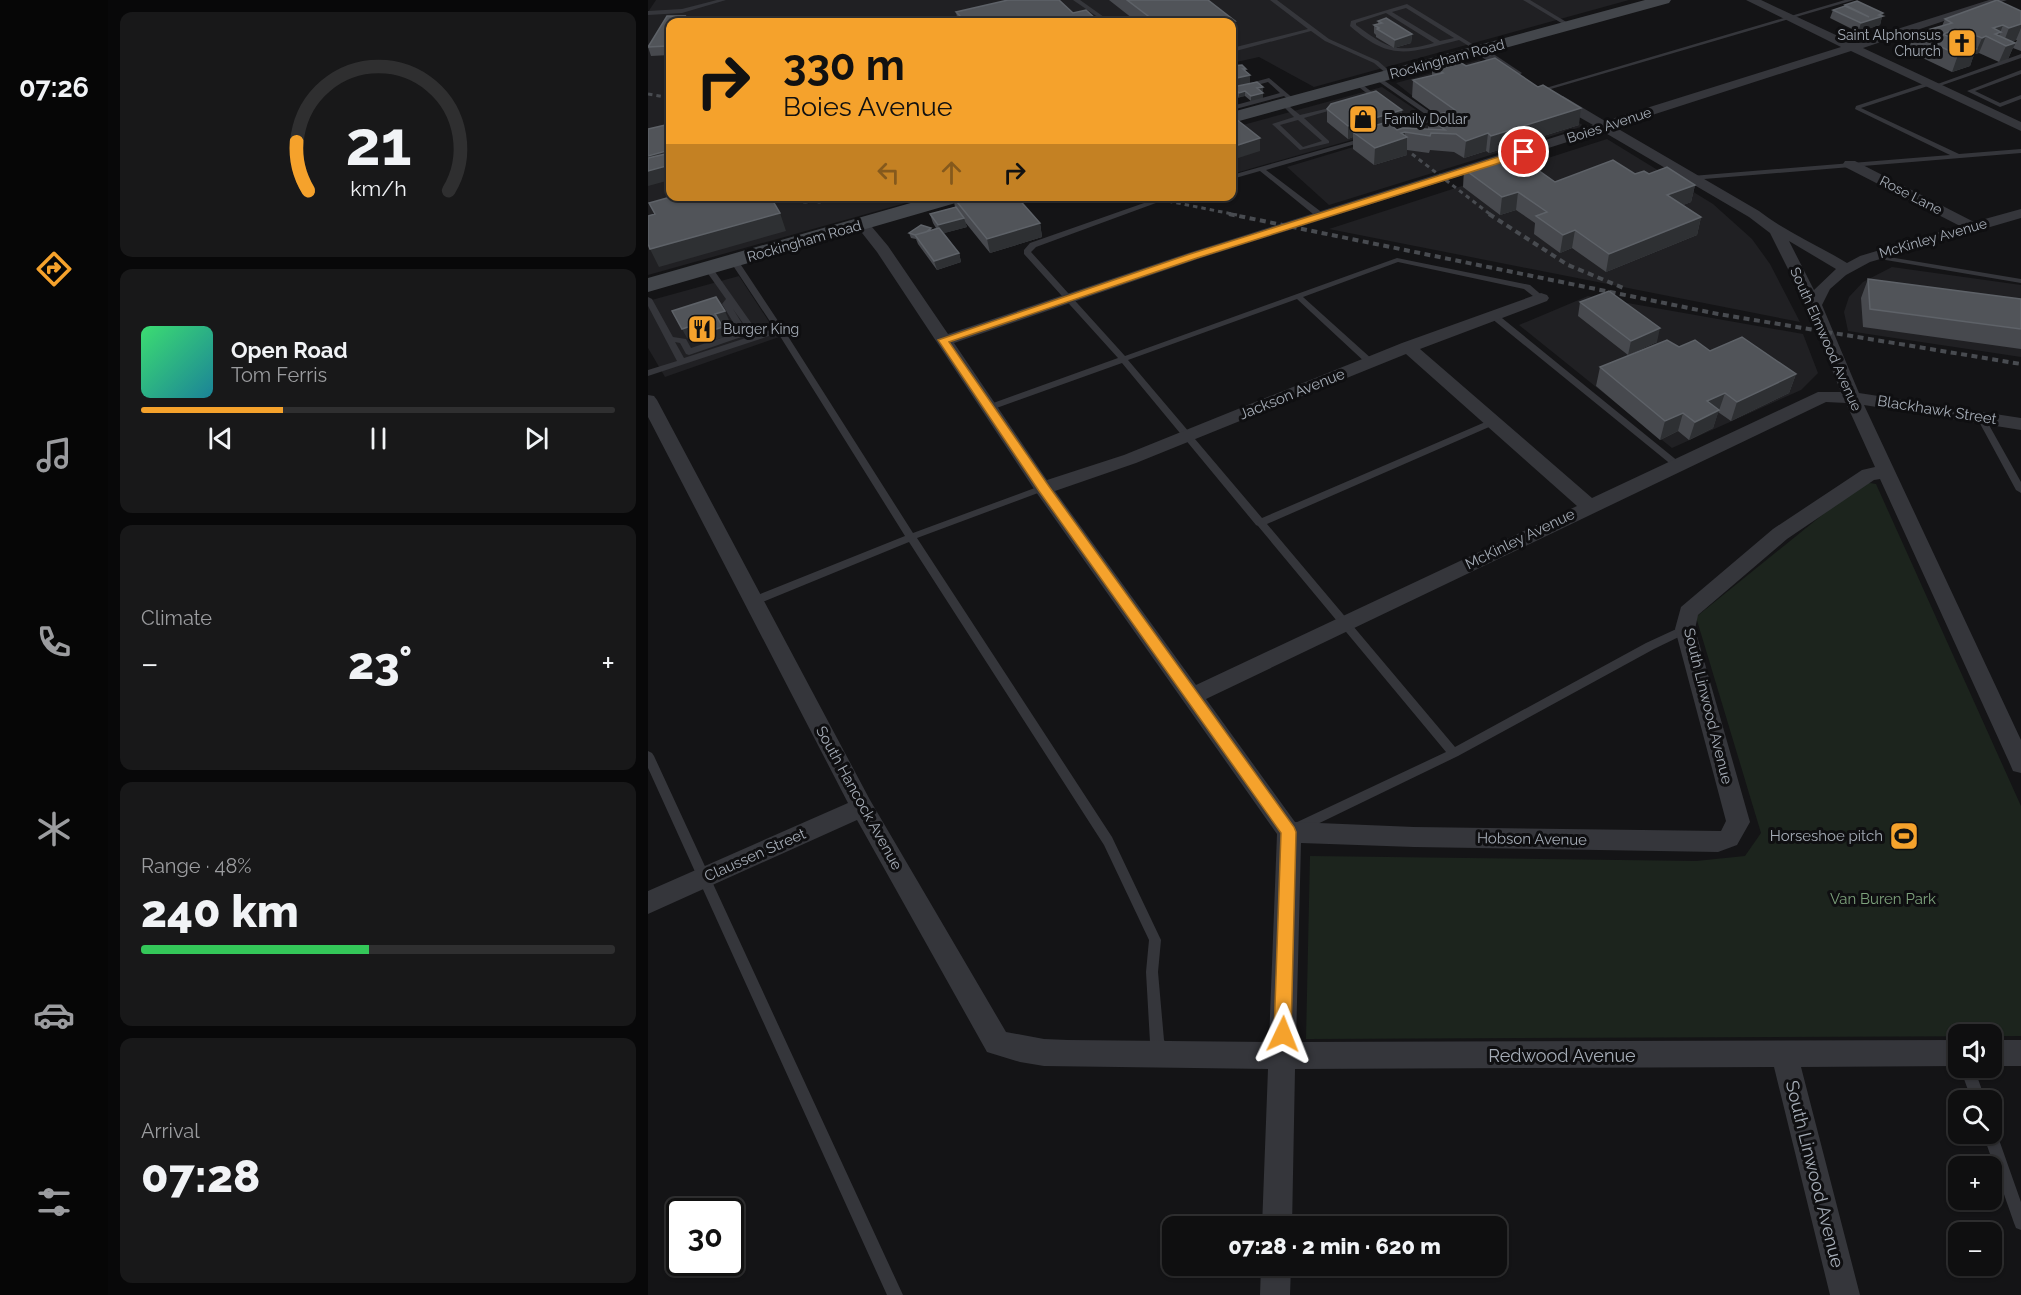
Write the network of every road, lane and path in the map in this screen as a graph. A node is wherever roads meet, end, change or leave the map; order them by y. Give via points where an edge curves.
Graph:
1 (723, 0) edge
2 (1076, 0) edge
3 (1274, 0) edge
4 (1526, 0) edge
5 (1663, 0) edge
6 (1752, 0) edge
7 (1851, 0) edge
8 (1969, 0) edge
9 (1983, 6) junction
10 (2001, 7) edge
11 (1387, 12) junction
12 (648, 13) edge
13 (1102, 18) edge
14 (1790, 18) junction
15 (1570, 26) junction
16 (1313, 29) junction
17 (1460, 38) junction
18 (1439, 43) junction
19 (1853, 48) junction
20 (1236, 49) edge
21 (1479, 50) junction
22 (2021, 56) edge
23 (2021, 72) edge
24 (1384, 76) junction
25 (1949, 81) junction
26 (1932, 85) junction
27 (1276, 86) junction
28 (1236, 89) edge
29 (1262, 90) edge
30 (1542, 90) junction
31 (1970, 91) junction
32 (2021, 97) edge
33 (1353, 102) edge
34 (1290, 104) junction
35 (1236, 113) edge
36 (2020, 125) edge
37 (1606, 126) junction
38 (1388, 133) edge
39 (1377, 136) edge
40 (2021, 151) edge
41 (1958, 156) junction
42 (1850, 164) junction
43 (1260, 168) junction
44 (1236, 176) edge
45 (1692, 178) junction
46 (942, 201) edge
47 (1158, 201) edge
48 (2021, 213) edge
49 (1321, 216) junction
50 (862, 224) junction
51 (1972, 227) junction
52 (1776, 231) junction
53 (1874, 256) junction
54 (734, 261) junction
55 (708, 268) junction
56 (1847, 269) junction
57 (2021, 281) edge
58 (648, 285) edge
59 (1298, 296) junction
60 (648, 298) edge
61 (730, 298) junction
62 (1070, 298) junction
63 (1541, 298) joint
64 (1814, 305) junction
65 (1494, 316) junction
66 (780, 330) junction
67 (757, 337) junction
68 (670, 339) junction
69 (943, 340) junction
70 (1408, 348) junction
71 (1123, 359) junction
72 (682, 362) junction
73 (1370, 362) junction
74 (648, 373) edge
75 (1852, 397) junction
76 (648, 400) edge
77 (987, 408) junction
78 (1981, 418) junction
79 (1493, 422) junction
80 (2021, 424) edge
81 (1187, 436) junction
82 (1676, 464) junction
83 (1888, 472) junction
84 (1043, 488) junction
85 (2021, 490) edge
86 (1589, 506) junction
87 (1260, 523) junction
88 (911, 537) junction
89 (753, 601) junction
90 (1343, 624) junction
91 (1685, 629) junction
92 (1192, 696) junction
93 (1454, 753) junction
94 (648, 756) edge
95 (2021, 764) edge
96 (1731, 796) joint
97 (861, 807) junction
98 (1288, 832) junction
99 (705, 878) junction
100 (648, 903) edge
101 (1165, 1052) junction
102 (1948, 1053) edge
103 (2002, 1053) edge
104 (2021, 1053) edge
105 (1784, 1054) junction
106 (1282, 1057) junction
107 (1994, 1144) edge
108 (1277, 1216) edge
109 (2021, 1222) edge
110 (1276, 1276) edge
111 (895, 1295) edge
112 (1275, 1295) edge
113 (1845, 1295) edge

1 - 12 lane via 682,11
2 - 13 lane
3 - 16 lane
4 - 15 lane
5 - 15 street, Rockingham Road
6 - 14 street
7 - 14 lane
8 - 9 street
9 - 10 street, Boies Avenue
9 - 19 street, Boies Avenue
11 - 17 lane via 1407,6
11 - 18 lane
11 - 18 lane via 1353,22 1353,26 1395,52
14 - 19 street
14 - 30 lane
15 - 21 street, Rockingham Road
16 - 20 lane
16 - 24 lane via 1327,40 1376,62
17 - 18 lane
17 - 21 lane
19 - 26 street
19 - 37 street, Boies Avenue
21 - 24 street, Rockingham Road
21 - 30 street, South Elmwood Avenue via 1495,65
22 - 25 lane
23 - 31 lane
24 - 34 street, Rockingham Road via 1360,91
24 - 38 lane via 1431,115 1432,120
25 - 26 lane
25 - 31 lane
26 - 36 street
26 - 41 lane via 1858,109
27 - 28 lane via 1269,80
27 - 29 lane
27 - 34 lane
30 - 37 street, South Elmwood Avenue
31 - 32 lane via 2000,105
33 - 34 lane
34 - 34 lane via 1313,130 1327,142 1302,149 1275,124
34 - 35 street, Rockingham Road
37 - 45 street, South Elmwood Avenue
37 - 49 street, Boies Avenue
39 - 43 lane
40 - 41 lane
41 - 42 lane
42 - 45 lane
42 - 51 street, Rose Lane
43 - 44 lane
43 - 49 lane
45 - 52 street, South Elmwood Avenue
46 - 50 street, Rockingham Road
47 - 62 lane via 1033,245 1027,252
48 - 51 street, McKinley Avenue
49 - 62 street, Boies Avenue
50 - 54 street, Rockingham Road
50 - 69 street
51 - 53 street, McKinley Avenue
52 - 56 street
52 - 64 street, South Elmwood Avenue
53 - 56 street, McKinley Avenue
53 - 57 lane
54 - 55 street, Rockingham Road
54 - 66 lane
55 - 58 street, Rockingham Road
55 - 61 lane
56 - 64 street, McKinley Avenue via 1824,287
59 - 63 lane via 1404,260 1527,287
59 - 71 lane
59 - 73 lane
60 - 68 lane
61 - 67 lane
61 - 68 lane via 726,304 744,333 689,352 683,341
62 - 69 street, Boies Avenue
62 - 71 lane
63 - 65 street, Jackson Avenue
64 - 75 street, South Elmwood Avenue
65 - 70 street, Jackson Avenue
65 - 82 lane
66 - 67 lane
66 - 88 lane
67 - 72 lane
68 - 72 lane
69 - 77 street
70 - 73 street, Jackson Avenue
70 - 79 street
71 - 77 lane
71 - 81 lane
72 - 74 lane
73 - 81 street, Jackson Avenue
75 - 78 street, Blackhawk Street
75 - 82 street, McKinley Avenue via 1824,396
75 - 83 street, South Elmwood Avenue
76 - 89 street, South Hancock Avenue
77 - 84 street
78 - 80 street, Blackhawk Street
78 - 85 lane
79 - 86 street
79 - 87 lane
81 - 84 street, Jackson Avenue
81 - 87 lane
82 - 86 street, McKinley Avenue
83 - 91 street, South Linwood Avenue via 1869,474 1780,534 1688,612
83 - 95 street, South Elmwood Avenue
84 - 88 lane
84 - 92 street
86 - 90 street, McKinley Avenue
87 - 90 lane
88 - 89 lane
88 - 101 lane via 1108,841 1155,940 1152,972 1157,1042
89 - 97 street, South Hancock Avenue
90 - 92 street, McKinley Avenue
90 - 93 lane
91 - 93 lane
91 - 96 street, South Linwood Avenue
92 - 98 street
93 - 98 lane
94 - 99 lane
96 - 98 street, Hobson Avenue via 1738,822 1729,838 1718,842
97 - 99 street, Claussen Street
97 - 101 street, South Hancock Avenue via 997,1042 1017,1050 1048,1052
98 - 106 street
99 - 100 street, Claussen Street
99 - 111 lane
101 - 106 street, Redwood Avenue
102 - 105 street, Redwood Avenue
103 - 104 street
105 - 106 street, Redwood Avenue
105 - 113 street, South Linwood Avenue
106 - 108 street
107 - 109 lane
110 - 112 street

